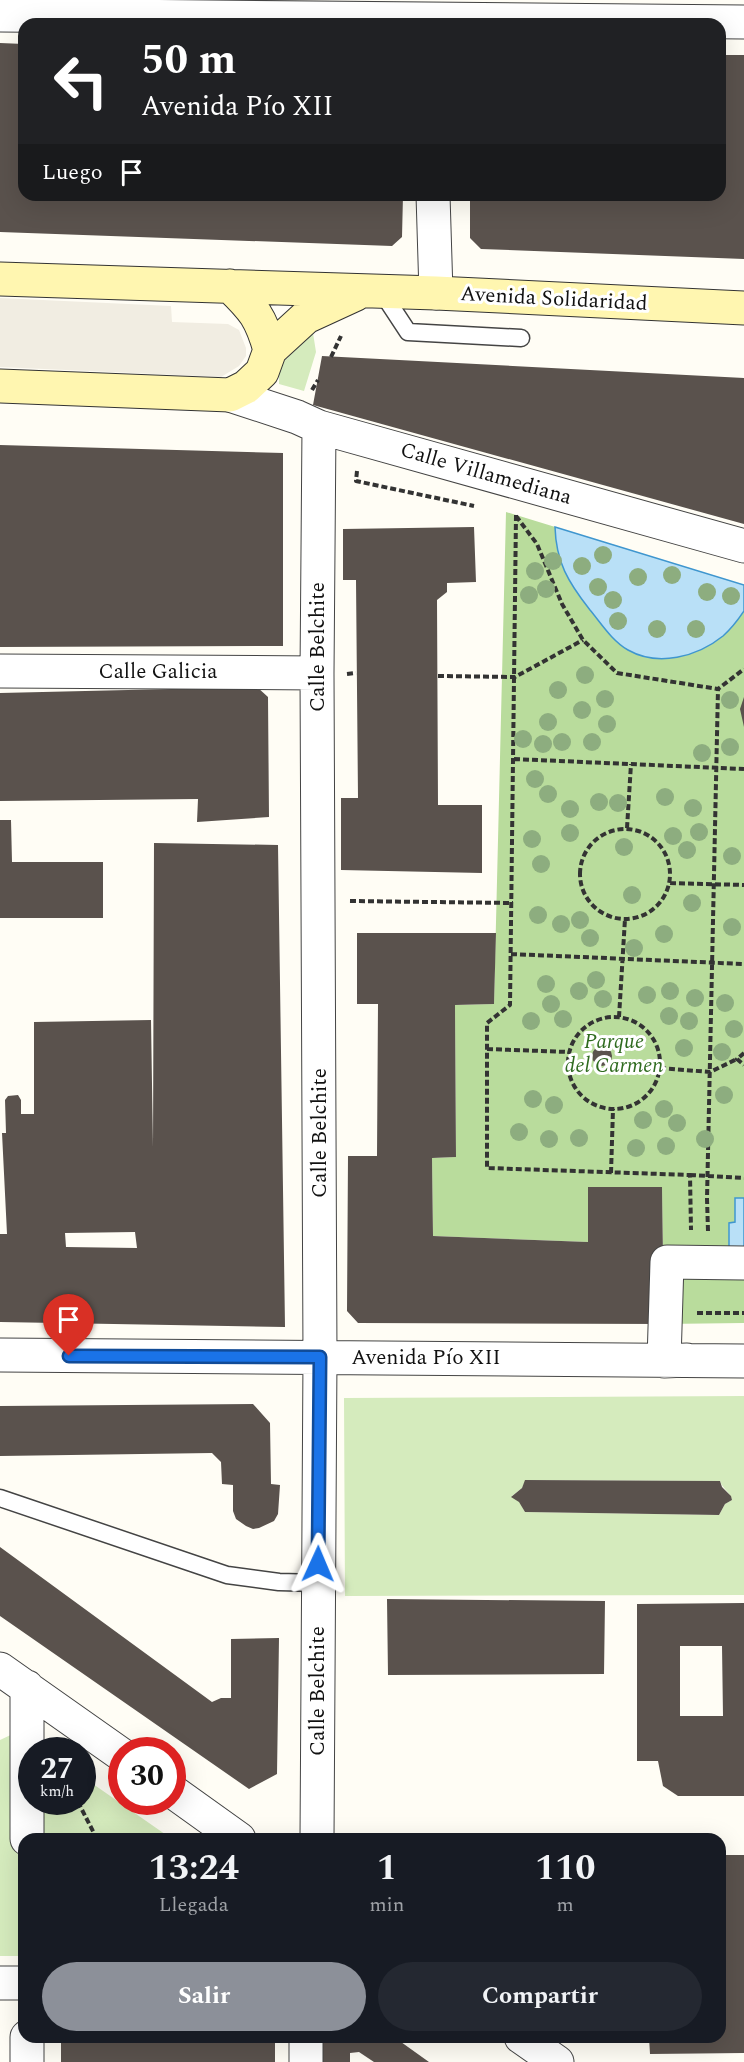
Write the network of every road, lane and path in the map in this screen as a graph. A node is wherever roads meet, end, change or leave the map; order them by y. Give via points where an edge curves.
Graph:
1 (427, 14) edge
2 (0, 15) edge
3 (586, 18) edge
4 (726, 22) edge
5 (744, 22) edge
6 (433, 201) edge
7 (0, 279) edge
8 (230, 286) junction
9 (372, 291) junction
10 (436, 293) junction
11 (744, 308) edge
12 (521, 338) dead end
13 (270, 350) junction
14 (0, 386) edge
15 (230, 394) junction
16 (319, 427) junction
17 (744, 546) edge
18 (583, 640) junction
19 (744, 669) edge
20 (0, 671) edge
21 (317, 673) junction
22 (438, 676) dead end
23 (515, 677) junction
24 (718, 689) junction
25 (514, 759) junction
26 (631, 764) junction
27 (716, 768) junction
28 (744, 769) edge
29 (627, 828) junction
30 (670, 883) junction
31 (714, 884) junction
32 (744, 885) edge
33 (319, 900) junction
34 (513, 903) junction
35 (625, 919) junction
36 (511, 954) junction
37 (622, 958) junction
38 (713, 963) junction
39 (744, 964) edge
40 (619, 1017) junction
41 (487, 1049) junction
42 (569, 1052) junction
43 (744, 1053) edge
44 (737, 1059) junction
45 (744, 1065) edge
46 (660, 1068) junction
47 (710, 1072) junction
48 (613, 1109) junction
49 (611, 1173) junction
50 (690, 1175) junction
51 (708, 1175) junction
52 (744, 1178) edge
53 (707, 1199) dead end
54 (692, 1263) junction
55 (744, 1263) edge
56 (690, 1312) dead end
57 (744, 1312) edge
58 (0, 1355) edge
59 (320, 1357) junction
60 (664, 1361) junction
61 (744, 1361) edge
62 (0, 1498) edge
63 (318, 1582) junction
64 (0, 1669) edge
65 (27, 1687) junction
66 (108, 1745) edge
67 (186, 1801) edge
68 (85, 1815) edge
69 (27, 1833) edge
70 (94, 1833) edge
71 (231, 1833) edge
72 (317, 1833) edge
73 (0, 1983) edge
74 (18, 1983) edge
75 (27, 2043) edge
76 (306, 2043) edge
77 (530, 2043) edge
78 (27, 2062) edge
79 (306, 2062) edge
80 (557, 2062) edge

1 - 2 street
1 - 3 street
4 - 5 street
6 - 10 street
7 - 8 main road, Avenida Solidaridad
8 - 9 main road, Avenida Solidaridad
8 - 13 main road via 263,324
9 - 10 main road, Avenida Solidaridad
9 - 12 lane via 408,332
9 - 13 main road, Avenida Solidaridad via 306,316
10 - 11 main road, Avenida Solidaridad
13 - 15 main road, Avenida Solidaridad via 262,372 246,387
14 - 15 main road
15 - 16 street, Calle Villamediana
16 - 17 street, Calle Villamediana
16 - 21 street, Calle Belchite
18 - 23 path
18 - 23 path via 562,604 537,544 516,515
18 - 24 path via 617,673
19 - 24 path
20 - 21 street, Calle Galicia
21 - 33 street, Calle Belchite
22 - 23 path
23 - 25 path
24 - 27 path
25 - 26 path
25 - 34 path
26 - 27 path
26 - 29 path
27 - 28 path
27 - 31 path
29 - 30 path via 654,838 664,850 671,867
29 - 35 path via 598,837 581,863 580,879 586,898 597,910
30 - 31 path
30 - 35 path via 654,909
31 - 32 path
31 - 38 path
33 - 34 path
33 - 59 street, Calle Belchite
34 - 36 path
35 - 37 path
36 - 37 path
36 - 41 path via 510,1005 488,1023
37 - 38 path
37 - 40 path
38 - 39 path
38 - 47 path
40 - 42 path via 606,1017 582,1029
40 - 46 path via 645,1028 654,1039 660,1053
41 - 42 path
41 - 49 path via 487,1168
42 - 48 path via 571,1080 578,1091 600,1107
43 - 44 path
44 - 45 path
44 - 47 path
46 - 47 path
46 - 48 path via 650,1092 627,1107
47 - 51 path
48 - 49 path
49 - 50 path
50 - 51 path
50 - 54 path
51 - 52 path
51 - 53 path
54 - 55 street
54 - 60 street via 667,1262
56 - 57 path
58 - 59 street, Avenida Pío XII
59 - 60 street, Avenida Pío XII
59 - 63 street, Calle Belchite
60 - 61 street, Avenida Pío XII
62 - 63 lane via 227,1575
63 - 72 street, Calle Belchite
64 - 65 street
65 - 66 street
65 - 69 street
67 - 71 street
68 - 70 path
73 - 74 street
75 - 78 street
76 - 79 street
77 - 80 street

